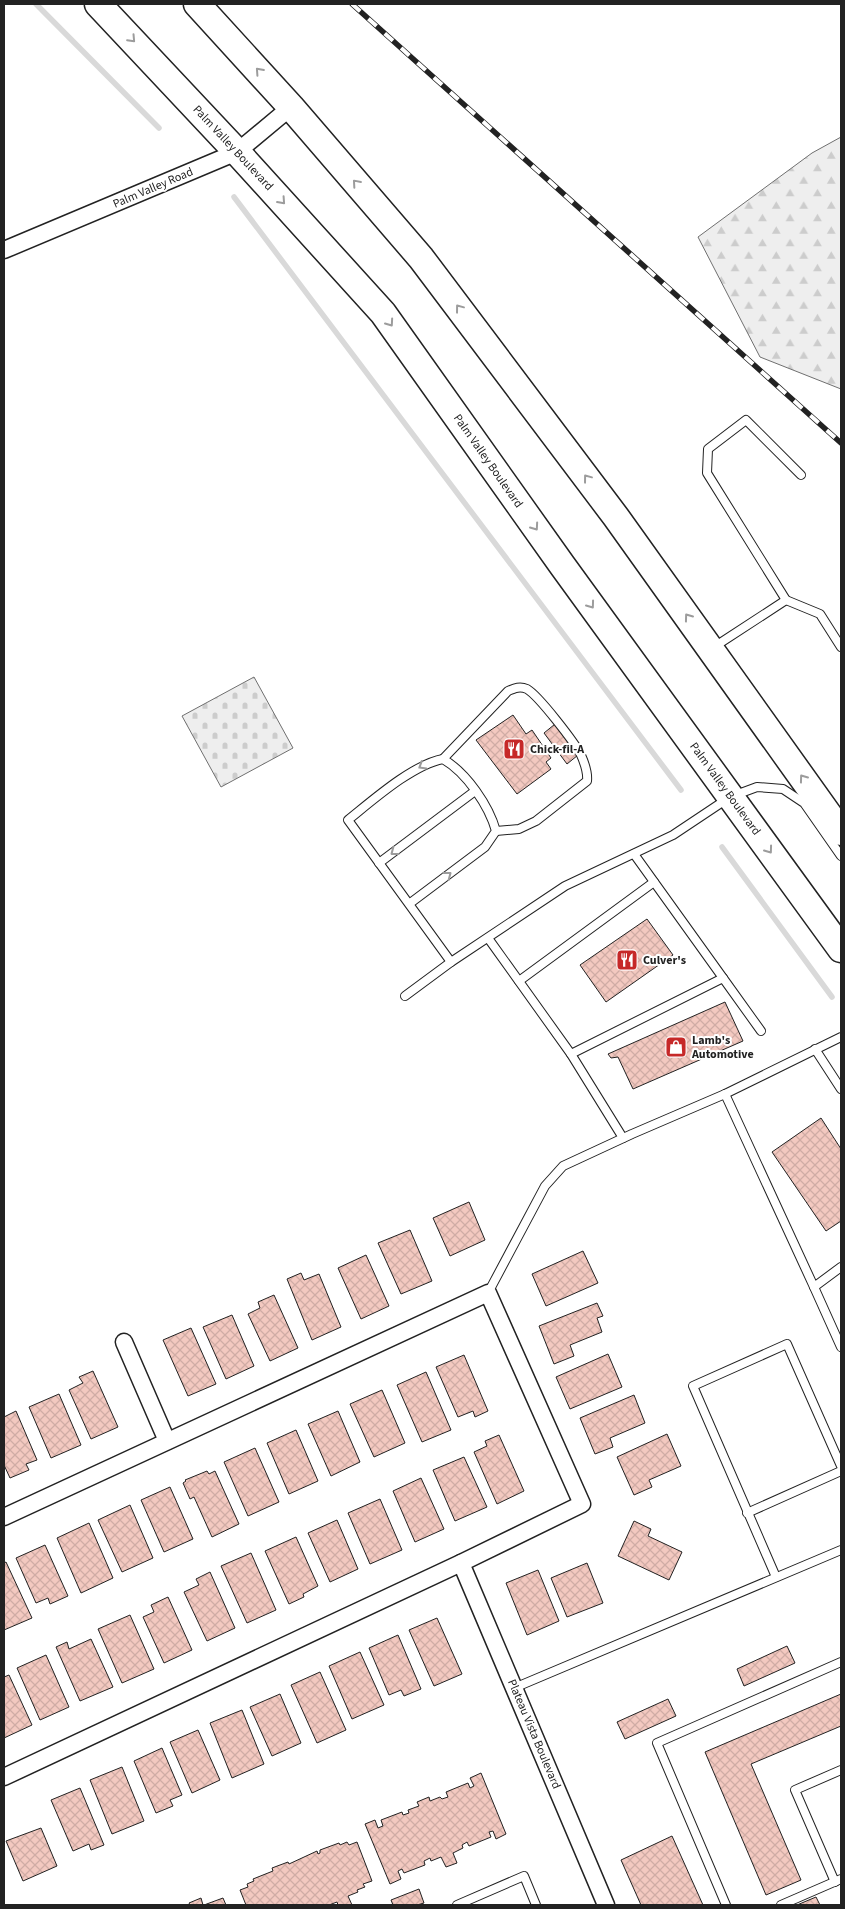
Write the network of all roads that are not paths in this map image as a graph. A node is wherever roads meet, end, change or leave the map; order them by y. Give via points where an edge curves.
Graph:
1 (98, 4) edge
2 (197, 4) edge
3 (291, 107) junction
4 (238, 152) junction
5 (4, 250) edge
6 (801, 475) dead end
7 (786, 600) junction
8 (841, 647) edge
9 (710, 649) junction
10 (443, 759) junction
11 (475, 791) junction
12 (730, 797) junction
13 (496, 831) junction
14 (841, 832) edge
15 (634, 854) junction
16 (841, 856) edge
17 (379, 863) junction
18 (654, 882) junction
19 (409, 904) junction
20 (488, 938) junction
21 (841, 948) edge
22 (451, 962) junction
23 (723, 978) junction
24 (519, 981) junction
25 (405, 996) dead end
26 (761, 1031) dead end
27 (841, 1037) edge
28 (815, 1049) junction
29 (571, 1054) junction
30 (841, 1089) edge
31 (725, 1094) junction
32 (622, 1138) junction
33 (841, 1267) edge
34 (814, 1287) junction
35 (488, 1293) junction
36 (124, 1342) dead end
37 (841, 1347) edge
38 (167, 1441) junction
39 (841, 1466) edge
40 (841, 1471) edge
41 (747, 1513) junction
42 (4, 1517) edge
43 (841, 1550) edge
44 (461, 1563) junction
45 (776, 1577) junction
46 (841, 1662) edge
47 (514, 1688) junction
48 (841, 1770) edge
49 (4, 1777) edge
50 (838, 1880) edge
51 (457, 1905) edge
52 (536, 1905) edge
53 (606, 1905) edge
54 (726, 1905) edge
55 (781, 1905) edge

1 -> 4 highway, Palm Valley Boulevard
3 -> 2 highway
3 - 4 street, Palm Valley Road
9 -> 3 highway via 616,517 421,258
4 - 5 street, Palm Valley Road
4 -> 12 highway, Palm Valley Boulevard via 383,313
6 - 7 lane via 746,420 708,449 707,473
7 - 8 lane via 820,614
7 - 9 lane
14 -> 9 highway
10 - 11 lane via 459,770
10 - 13 lane via 508,691 519,687 528,690 546,708 580,754 588,774 587,782 536,821 519,828
10 -> 17 lane via 430,762 411,774 348,820
11 - 13 lane via 492,815
11 -> 17 lane
12 - 15 lane via 673,835
12 - 16 lane via 757,787 783,789 804,803
12 -> 21 highway, Palm Valley Boulevard
19 -> 13 lane via 484,847
15 - 18 lane
15 - 20 lane via 565,886
17 - 19 lane
18 - 23 lane
18 - 24 lane
19 - 22 lane
20 - 22 lane
20 - 24 lane
22 - 25 lane
23 - 26 lane
23 - 29 lane
24 - 29 lane
27 - 28 lane
28 - 30 lane
28 - 31 lane
29 - 32 lane
31 - 32 lane
31 - 34 lane
32 - 35 lane via 563,1166 545,1186
33 - 34 lane
34 - 37 lane
35 - 38 street
35 - 44 street via 582,1504
36 - 38 street
38 - 42 street
39 - 41 lane via 787,1344 693,1386
40 - 41 lane
41 - 45 lane
43 - 45 lane
44 - 47 street, Plateau Vista Boulevard
44 - 49 street
45 - 47 lane
46 - 54 lane via 657,1743
47 - 53 street, Plateau Vista Boulevard
48 - 50 lane via 795,1790
50 - 55 lane
51 - 52 lane via 524,1876

